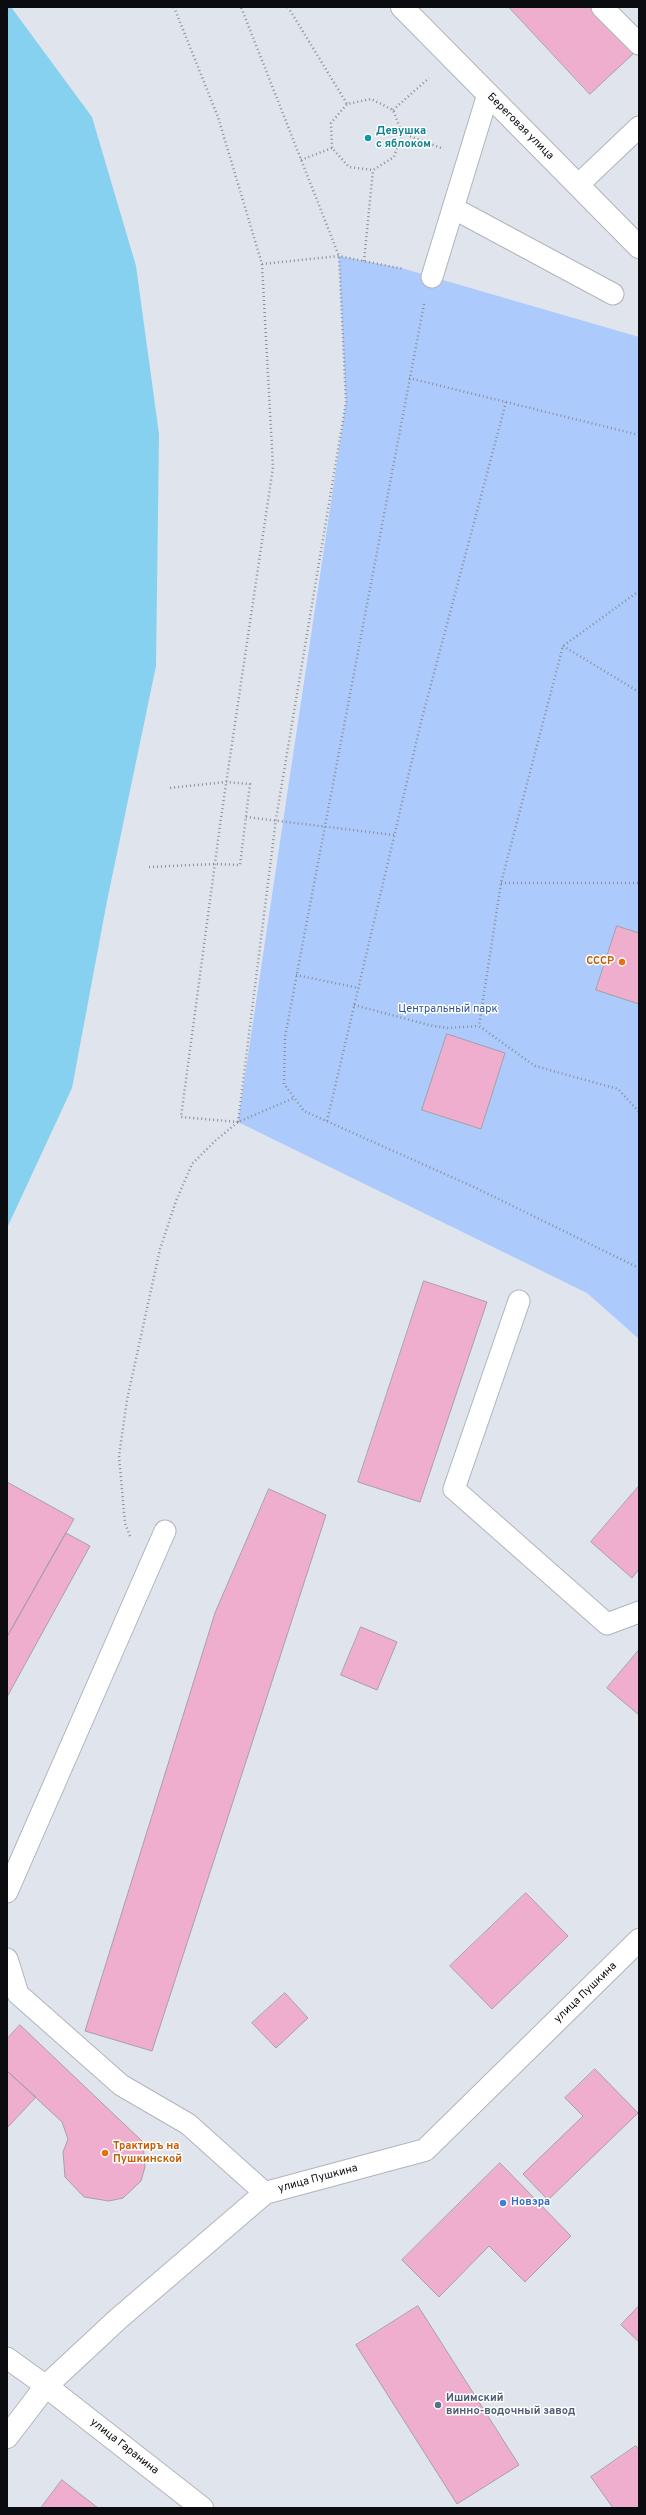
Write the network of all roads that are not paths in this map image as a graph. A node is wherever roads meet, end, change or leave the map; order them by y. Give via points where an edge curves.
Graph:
1 (402, 7) edge
2 (602, 7) edge
3 (639, 44) edge
4 (488, 94) junction
5 (639, 127) edge
6 (578, 185) junction
7 (453, 208) junction
8 (639, 247) edge
9 (432, 277) road end
10 (613, 294) dead end
11 (519, 1301) dead end
12 (165, 1531) dead end
13 (639, 1612) edge
14 (7, 1892) edge
15 (639, 1940) edge
16 (7, 1959) edge
17 (265, 2193) junction
18 (7, 2358) edge
19 (46, 2386) junction
20 (7, 2437) edge
21 (202, 2508) edge

1 - 4 street, Береговая улица
2 - 3 lane
4 - 6 street, Береговая улица
4 - 7 lane
5 - 6 lane
6 - 8 street, Береговая улица
7 - 9 lane
7 - 10 lane
11 - 13 lane via 454,1489 607,1624
12 - 14 lane
15 - 17 street, улица Пушкина via 425,2150
16 - 17 lane via 18,1994 121,2085 188,2124
17 - 19 street, улица Пушкина via 118,2319
18 - 19 lane
19 - 20 street, улица Пушкина
19 - 21 street, улица Гаранина

